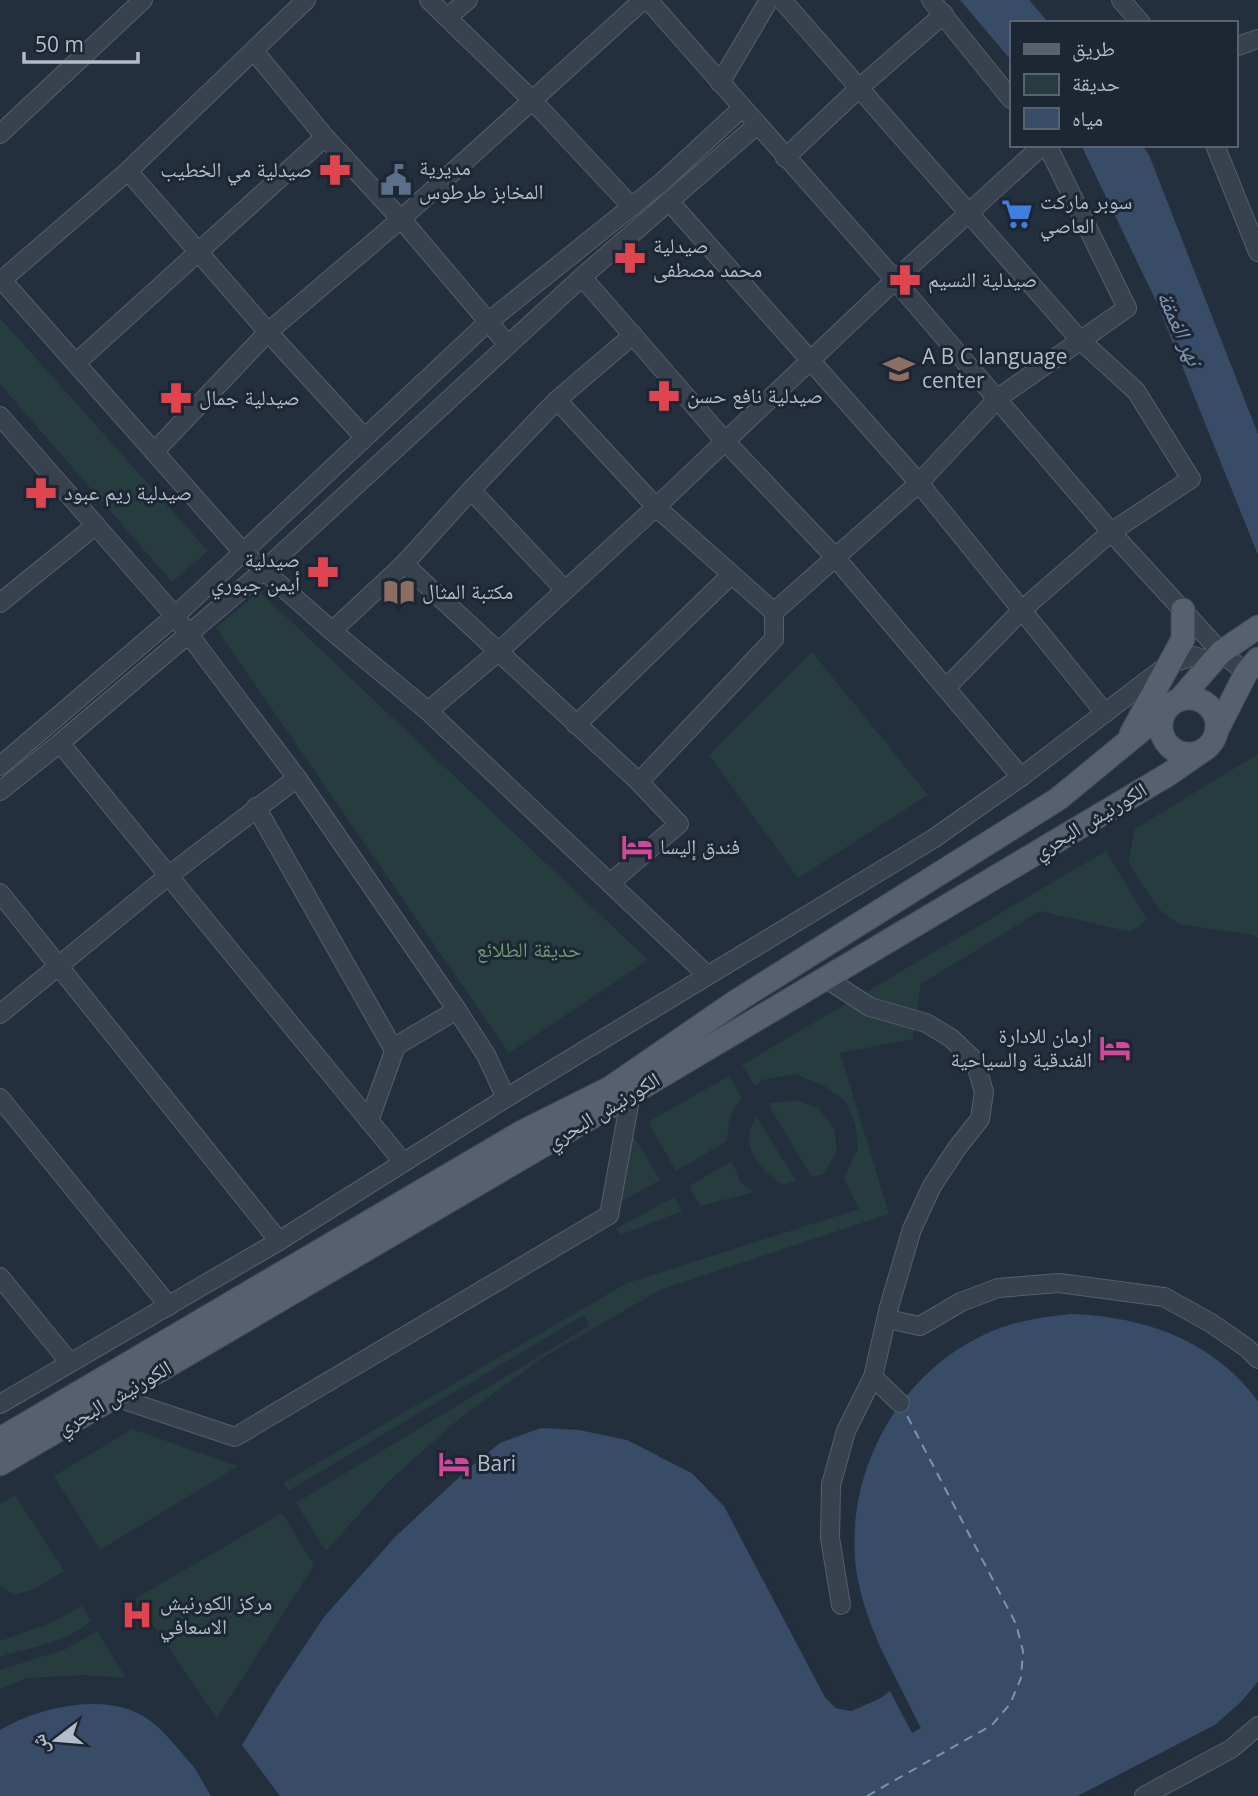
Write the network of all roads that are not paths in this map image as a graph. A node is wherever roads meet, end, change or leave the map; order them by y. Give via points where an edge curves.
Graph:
1 (143, 0) edge
2 (306, 0) edge
3 (429, 0) edge
4 (467, 0) edge
5 (645, 0) edge
6 (769, 0) edge
7 (782, 0) edge
8 (931, 0) edge
9 (1121, 0) edge
10 (944, 14) junction
11 (448, 17) junction
12 (1140, 21) edge
13 (1258, 39) edge
14 (1237, 46) edge
15 (254, 51) junction
16 (720, 83) junction
17 (858, 89) junction
18 (1010, 98) edge
19 (532, 100) junction
20 (742, 108) junction
21 (757, 125) junction
22 (0, 134) edge
23 (326, 137) junction
24 (1043, 147) edge
25 (1046, 147) edge
26 (1216, 147) edge
27 (785, 158) junction
28 (128, 171) junction
29 (669, 201) junction
30 (632, 206) junction
31 (971, 213) junction
32 (401, 219) junction
33 (200, 252) junction
34 (1258, 252) edge
35 (582, 277) junction
36 (1, 279) edge
37 (895, 280) junction
38 (488, 322) junction
39 (268, 332) junction
40 (633, 335) junction
41 (1080, 340) junction
42 (508, 345) junction
43 (810, 362) junction
44 (76, 363) junction
45 (998, 398) junction
46 (557, 400) junction
47 (0, 416) edge
48 (364, 437) junction
49 (724, 440) junction
50 (154, 452) junction
51 (919, 483) junction
52 (471, 489) junction
53 (656, 507) junction
54 (96, 526) junction
55 (1111, 532) junction
56 (242, 551) junction
57 (835, 557) junction
58 (404, 564) junction
59 (262, 571) junction
60 (731, 575) junction
61 (565, 590) junction
62 (0, 604) edge
63 (1023, 609) junction
64 (1183, 610) junction
65 (774, 612) junction
66 (175, 616) junction
67 (1253, 630) edge
68 (332, 631) junction
69 (190, 634) junction
70 (498, 652) junction
71 (1216, 656) junction
72 (1169, 664) junction
73 (1254, 664) edge
74 (946, 688) junction
75 (1173, 705) junction
76 (428, 711) junction
77 (1105, 713) junction
78 (576, 724) junction
79 (1218, 728) junction
80 (60, 743) junction
81 (1125, 746) junction
82 (1202, 751) junction
83 (0, 766) edge
84 (1021, 777) junction
85 (297, 778) junction
86 (639, 782) junction
87 (0, 791) edge
88 (256, 807) junction
89 (169, 876) junction
90 (610, 883) junction
91 (0, 893) edge
92 (59, 966) junction
93 (707, 975) junction
94 (825, 978) junction
95 (457, 1010) junction
96 (0, 1014) edge
97 (394, 1050) junction
98 (631, 1094) junction
99 (0, 1098) edge
100 (506, 1098) junction
101 (369, 1121) junction
102 (403, 1162) junction
103 (279, 1241) junction
104 (0, 1277) edge
105 (169, 1306) junction
106 (887, 1319) junction
107 (1258, 1359) edge
108 (70, 1363) junction
109 (873, 1377) junction
110 (115, 1397) junction
111 (900, 1403) dead end
112 (0, 1404) edge
113 (0, 1439) edge
114 (0, 1465) edge
115 (841, 1605) dead end
116 (1258, 1726) edge
117 (1144, 1796) edge

1 - 22 street
2 - 15 street
3 - 11 street
4 - 11 street
5 - 16 street
5 - 19 street
6 - 16 street
7 - 17 street
8 - 10 street
9 - 12 street
10 - 17 street
10 - 18 street
11 - 19 street
13 - 14 street
15 - 23 street
15 - 28 street
16 - 20 street
17 - 27 street
17 - 31 street
19 - 30 street
19 - 32 street
20 - 21 street
20 - 30 street
21 - 27 street
21 - 29 street
23 - 32 street
23 - 33 street
24 - 31 street
25 - 41 street via 1127,307
26 - 34 street
27 - 37 street
28 - 33 street
28 - 36 street
29 - 35 street
29 - 43 street
30 - 38 street
31 - 37 street
31 - 41 street
32 - 38 street
32 - 39 street
33 - 39 street
33 - 44 street
35 - 40 street
35 - 42 street
36 - 44 street
37 - 43 street
37 - 45 street
38 - 42 street
38 - 48 street
39 - 48 street
39 - 50 street
40 - 46 street
40 - 49 street
41 - 45 street
41 - 55 street via 1136,391 1191,479
42 - 59 street
43 - 49 street
43 - 51 street
44 - 50 street
45 - 51 street
45 - 55 street
46 - 52 street
46 - 53 street
47 - 54 street
48 - 56 street
49 - 53 street
49 - 57 street
50 - 56 street
51 - 57 street
51 - 63 street
52 - 58 street
52 - 61 street
53 - 60 street
53 - 61 street
54 - 62 street
54 - 66 street
55 - 63 street
55 - 64 street
56 - 59 street
56 - 66 street
57 - 65 street
57 - 74 street
58 - 68 street
58 - 70 street
59 - 68 street
59 - 69 street
60 - 65 street
60 - 78 street
61 - 70 street
63 - 74 street
63 - 77 street
64 - 71 street
64 - 72 main road via 1184,634
65 - 86 street via 774,639
66 - 69 street
66 - 83 street
67 - 71 main road, الكورنيش البحري
68 - 76 street
69 - 80 street
69 - 85 street
70 - 76 street
70 - 78 street
71 - 72 street via 1194,656
71 - 73 street
71 - 75 main road, الكورنيش البحري
72 - 77 street
72 - 81 main road
73 - 79 main road
74 - 84 street
75 - 79 main road via 1191,697 1202,700 1211,707
75 - 81 main road, الكورنيش البحري
75 - 82 main road via 1162,721 1162,731 1182,753
76 - 90 street
77 - 84 street
78 - 86 street
79 - 82 main road
80 - 87 street
80 - 89 street
81 - 113 main road, الكورنيش البحري via 1058,799 735,1002 610,1088 522,1132
82 - 94 main road, الكورنيش البحري
84 - 93 street via 933,839
85 - 88 street
85 - 95 street
86 - 90 street via 679,824
88 - 89 street
88 - 97 street
89 - 92 street
89 - 101 street
90 - 93 street
91 - 92 street
92 - 96 street
92 - 103 street
93 - 100 street
94 - 98 main road, الكورنيش البحري
94 - 106 street via 870,1007 926,1023 951,1038 975,1061 984,1092 981,1119 932,1186 912,1229
95 - 97 street
95 - 100 street
97 - 101 street
98 - 110 main road, الكورنيش البحري
98 - 110 street via 609,1215 235,1437
99 - 105 street
100 - 102 street
101 - 102 street
102 - 103 street
103 - 105 street
104 - 108 street
105 - 108 street
106 - 107 street via 920,1326 961,1302 998,1288 1059,1283 1164,1297 1211,1323
106 - 109 street
108 - 112 street
109 - 111 street
109 - 115 street via 846,1431 831,1485 830,1538
110 - 114 main road, الكورنيش البحري
116 - 117 street via 1231,1749

